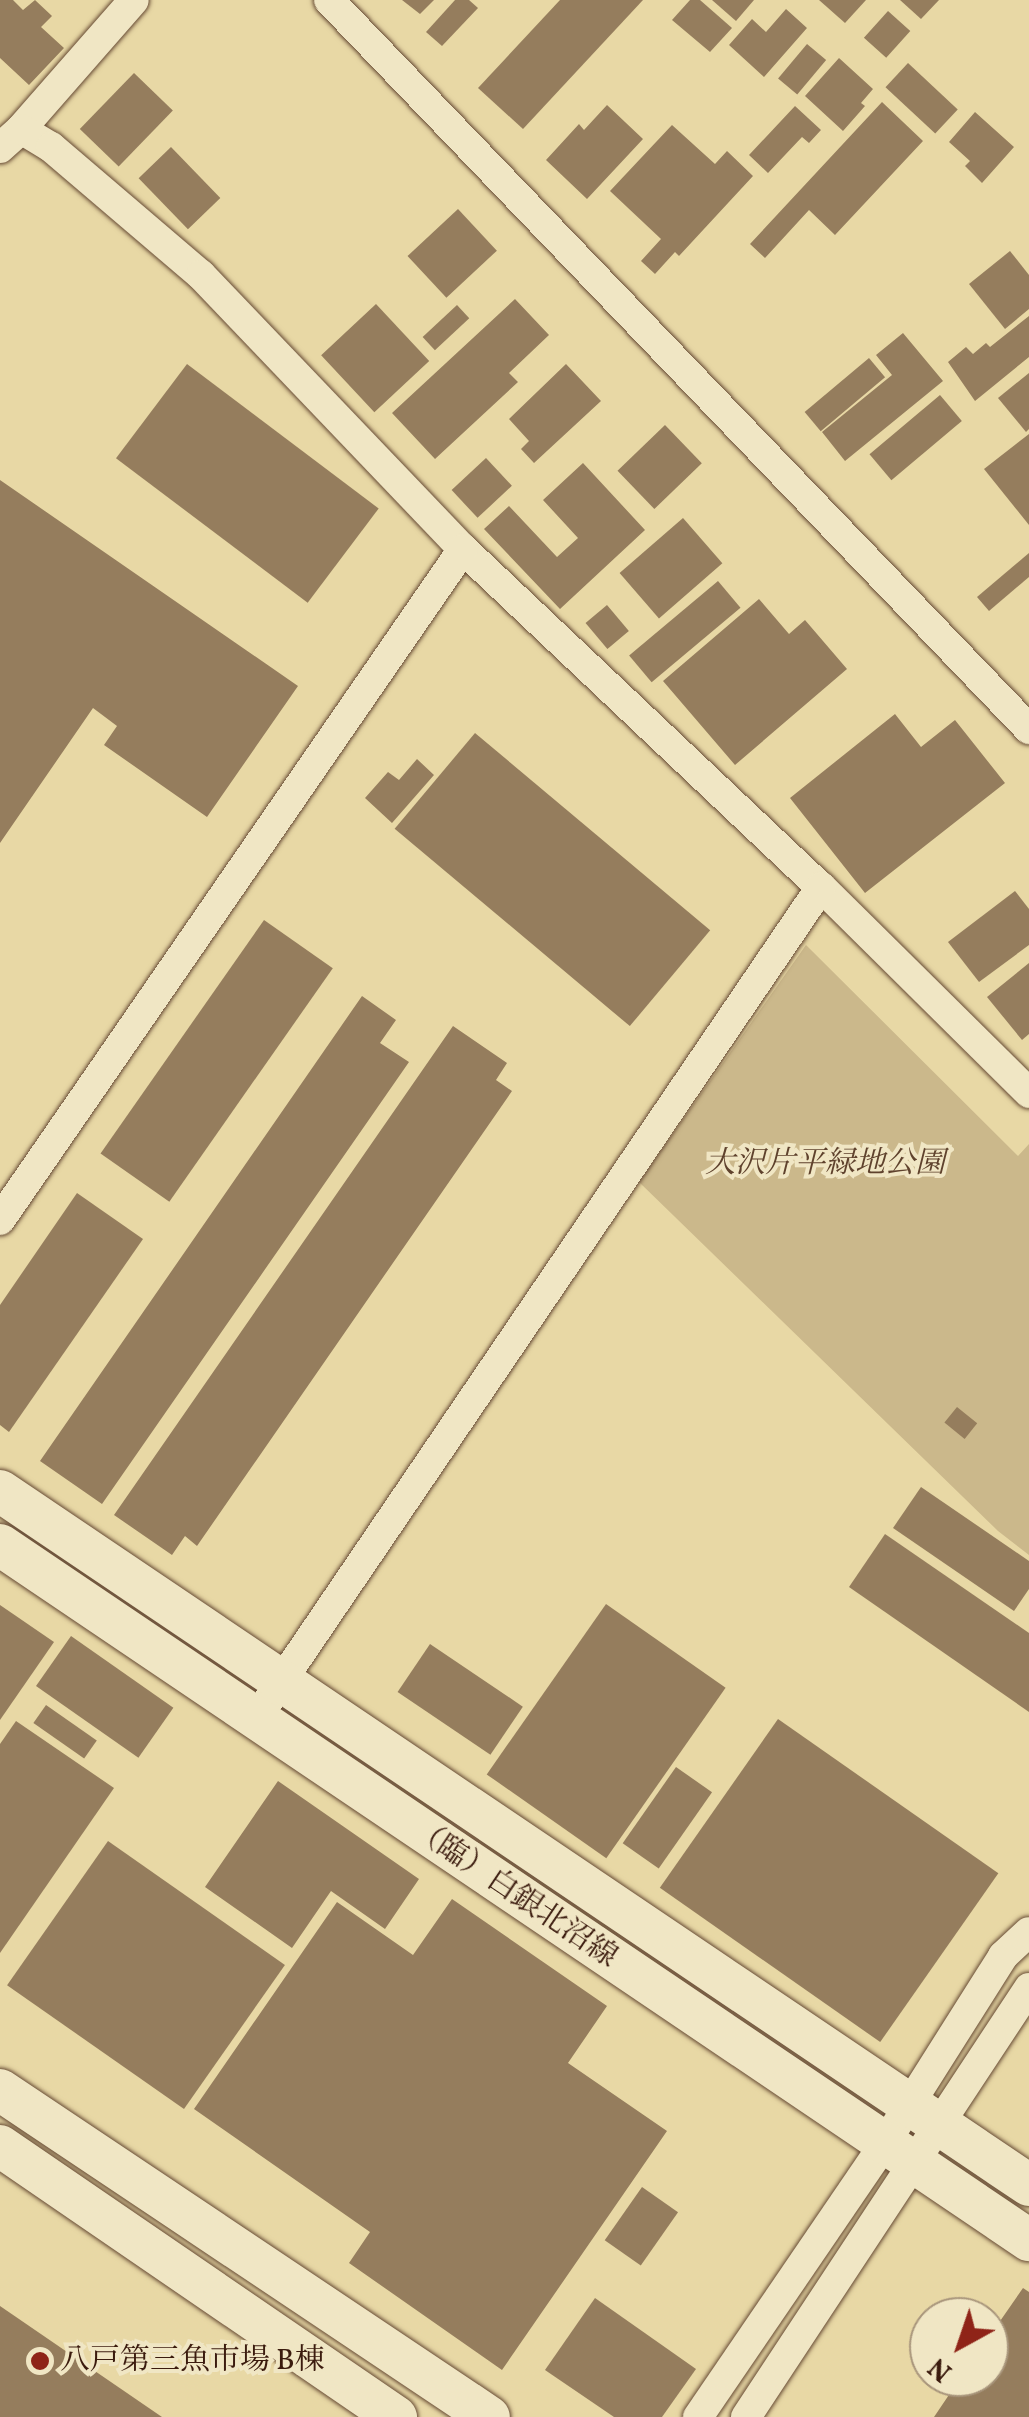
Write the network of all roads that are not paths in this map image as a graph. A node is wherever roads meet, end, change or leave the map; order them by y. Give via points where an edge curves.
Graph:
1 (329, 0) edge
2 (114, 6) edge
3 (10, 138) edge
4 (464, 549) junction
5 (1029, 730) edge
6 (821, 887) junction
7 (1029, 1093) edge
8 (0, 1220) edge
9 (0, 1491) edge
10 (0, 1545) edge
11 (280, 1681) junction
12 (255, 1720) junction
13 (1029, 1932) edge
14 (1029, 1988) edge
15 (0, 2090) edge
16 (925, 2114) junction
17 (0, 2146) edge
18 (901, 2154) junction
19 (1029, 2185) edge
20 (1029, 2240) edge
21 (396, 2417) edge
22 (489, 2417) edge
23 (698, 2417) edge
24 (746, 2417) edge

1 - 5 street
2 - 3 street
3 - 4 street via 51,148 201,275
4 - 6 street
4 - 8 street
6 - 7 street
6 - 11 street
9 - 11 street, （臨）白銀北沼線
10 - 12 street, （臨）白銀北沼線
11 - 12 street
11 - 16 street, （臨）白銀北沼線
12 - 18 street, （臨）白銀北沼線
13 - 16 street via 1002,1956
14 - 16 street
15 - 22 street
16 - 18 street
16 - 19 street, （臨）白銀北沼線
17 - 21 street
18 - 20 street, （臨）白銀北沼線
18 - 23 street
18 - 24 street

